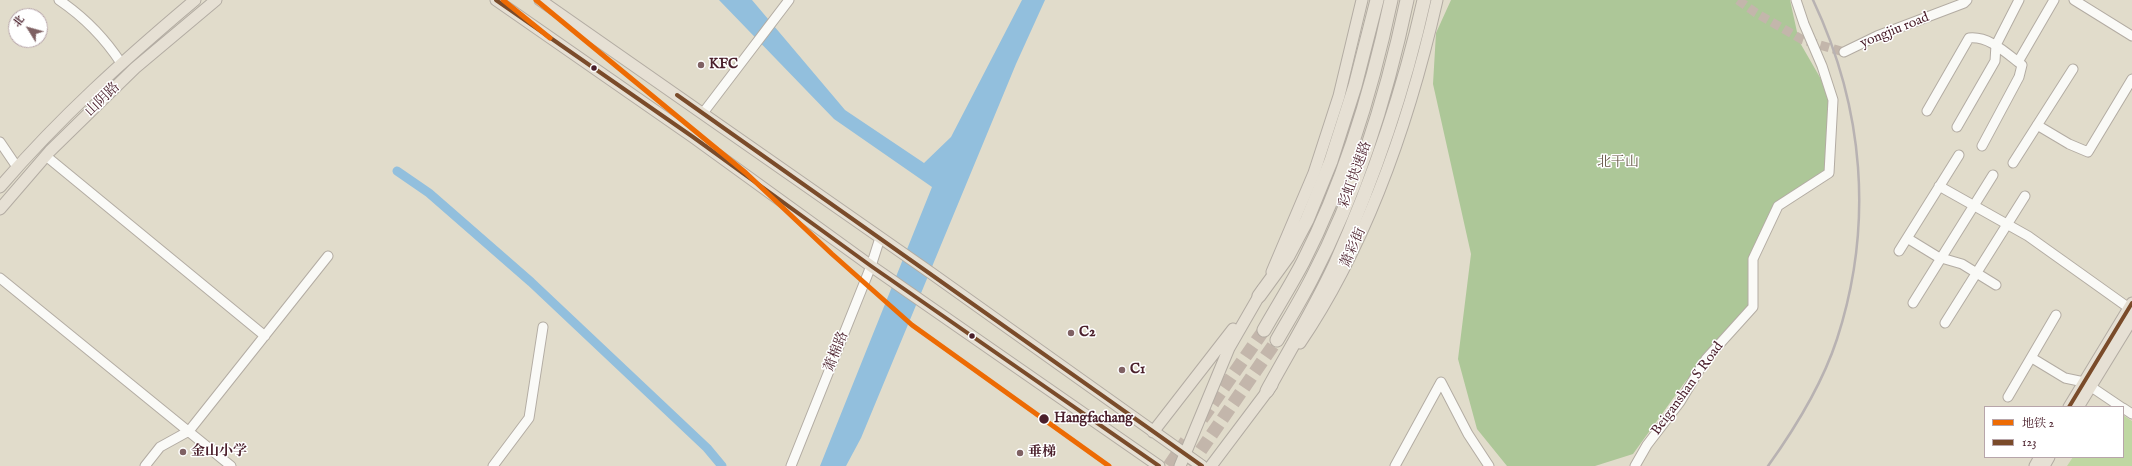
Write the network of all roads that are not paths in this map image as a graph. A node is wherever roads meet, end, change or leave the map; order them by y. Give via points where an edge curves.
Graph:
1 (59, 0) edge
2 (195, 0) edge
3 (216, 0) edge
4 (496, 0) edge
5 (540, 0) edge
6 (789, 0) edge
7 (1362, 0) edge
8 (1377, 0) edge
9 (1391, 0) edge
10 (1407, 0) edge
11 (1424, 0) edge
12 (1437, 0) edge
13 (1796, 0) edge
14 (1967, 0) edge
15 (2019, 0) edge
16 (2054, 0) edge
17 (2074, 0) edge
18 (2132, 36) edge
19 (1996, 45) junction
20 (1844, 52) tunnel mouth
21 (2018, 62) junction
22 (121, 63) junction
23 (2073, 69) dead end
24 (2132, 80) edge
25 (1927, 110) dead end
26 (703, 114) junction
27 (2038, 125) junction
28 (1957, 128) dead end
29 (0, 142) edge
30 (1982, 146) dead end
31 (1959, 155) dead end
32 (46, 156) junction
33 (2013, 163) dead end
34 (17, 167) junction
35 (1993, 175) dead end
36 (1939, 186) junction
37 (0, 187) edge
38 (2025, 196) dead end
39 (1975, 206) junction
40 (0, 209) edge
41 (2007, 224) junction
42 (880, 238) junction
43 (1907, 238) junction
44 (1899, 251) dead end
45 (328, 256) dead end
46 (1942, 258) junction
47 (871, 266) junction
48 (1977, 273) junction
49 (0, 278) edge
50 (1996, 285) dead end
51 (1259, 296) junction
52 (1913, 303) dead end
53 (2131, 310) edge
54 (2056, 316) dead end
55 (1945, 323) dead end
56 (544, 327) dead end
57 (1264, 330) tunnel mouth
58 (265, 336) junction
59 (1277, 340) tunnel mouth
60 (2032, 358) junction
61 (2087, 385) junction
62 (1268, 391) junction
63 (2008, 397) dead end
64 (2071, 406) edge
65 (2078, 406) edge
66 (2119, 406) edge
67 (189, 431) junction
68 (1153, 432) junction
69 (1186, 455) junction
70 (145, 466) edge
71 (231, 466) edge
72 (493, 466) edge
73 (791, 466) edge
74 (1159, 466) edge
75 (1180, 466) edge
76 (1202, 466) edge
77 (1211, 466) edge
78 (1395, 466) edge
79 (1489, 466) edge
80 (1635, 466) edge

1 - 22 street via 79,13 108,44
2 - 22 main road, 山阴路
3 - 32 main road, 山阴路 via 135,68
4 - 47 main road via 693,137
5 - 26 main road
6 - 26 street
7 - 51 main road via 1339,96 1314,173 1274,269
8 - 51 highway via 1355,86 1331,161 1288,256
9 - 57 highway, 彩虹快速路 via 1357,127 1333,196 1303,262
10 - 59 highway, 彩虹快速路 via 1378,114 1347,201 1314,276
11 - 62 highway via 1413,50 1365,193 1334,266
12 - 62 main road, 萧彩街 via 1411,97 1390,162 1346,267 1321,312
13 - 80 street, Beiganshan S Road via 1833,100 1829,173 1778,206 1753,259 1753,307 1706,359 1680,402 1647,445
14 - 20 street, yongjiu road via 1964,4 1877,36
15 - 19 street
16 - 21 street
17 - 18 street
19 - 21 street
19 - 25 street via 1969,38
19 - 28 street via 1995,61
21 - 30 street via 2022,65 2019,77
22 - 34 main road, 山阴路
23 - 27 street
24 - 27 street via 2088,152
26 - 42 main road
27 - 33 street
29 - 34 street
31 - 36 street
32 - 40 main road, 山阴路
32 - 58 street
34 - 37 main road, 山阴路
35 - 39 street
36 - 39 street
36 - 43 street
38 - 41 street
39 - 41 street
39 - 46 street
41 - 48 street
41 - 53 street via 2028,236
42 - 47 street, 萧棉路
42 - 68 main road
43 - 44 street
43 - 46 street
45 - 58 street
46 - 48 street via 1962,264
46 - 52 street
47 - 73 street, 萧棉路
47 - 74 main road
48 - 50 street
48 - 55 street
49 - 67 street
51 - 68 main road
51 - 69 main road via 1229,348
53 - 61 main road
54 - 60 street
56 - 72 street via 529,418
58 - 67 street
60 - 61 street via 2065,378
60 - 63 street
61 - 64 main road
61 - 65 main road
61 - 66 street
62 - 77 main road, 萧彩街
67 - 70 street via 160,447
67 - 71 street
68 - 69 main road
69 - 75 main road
69 - 76 main road
78 - 79 street via 1441,382 1468,434

